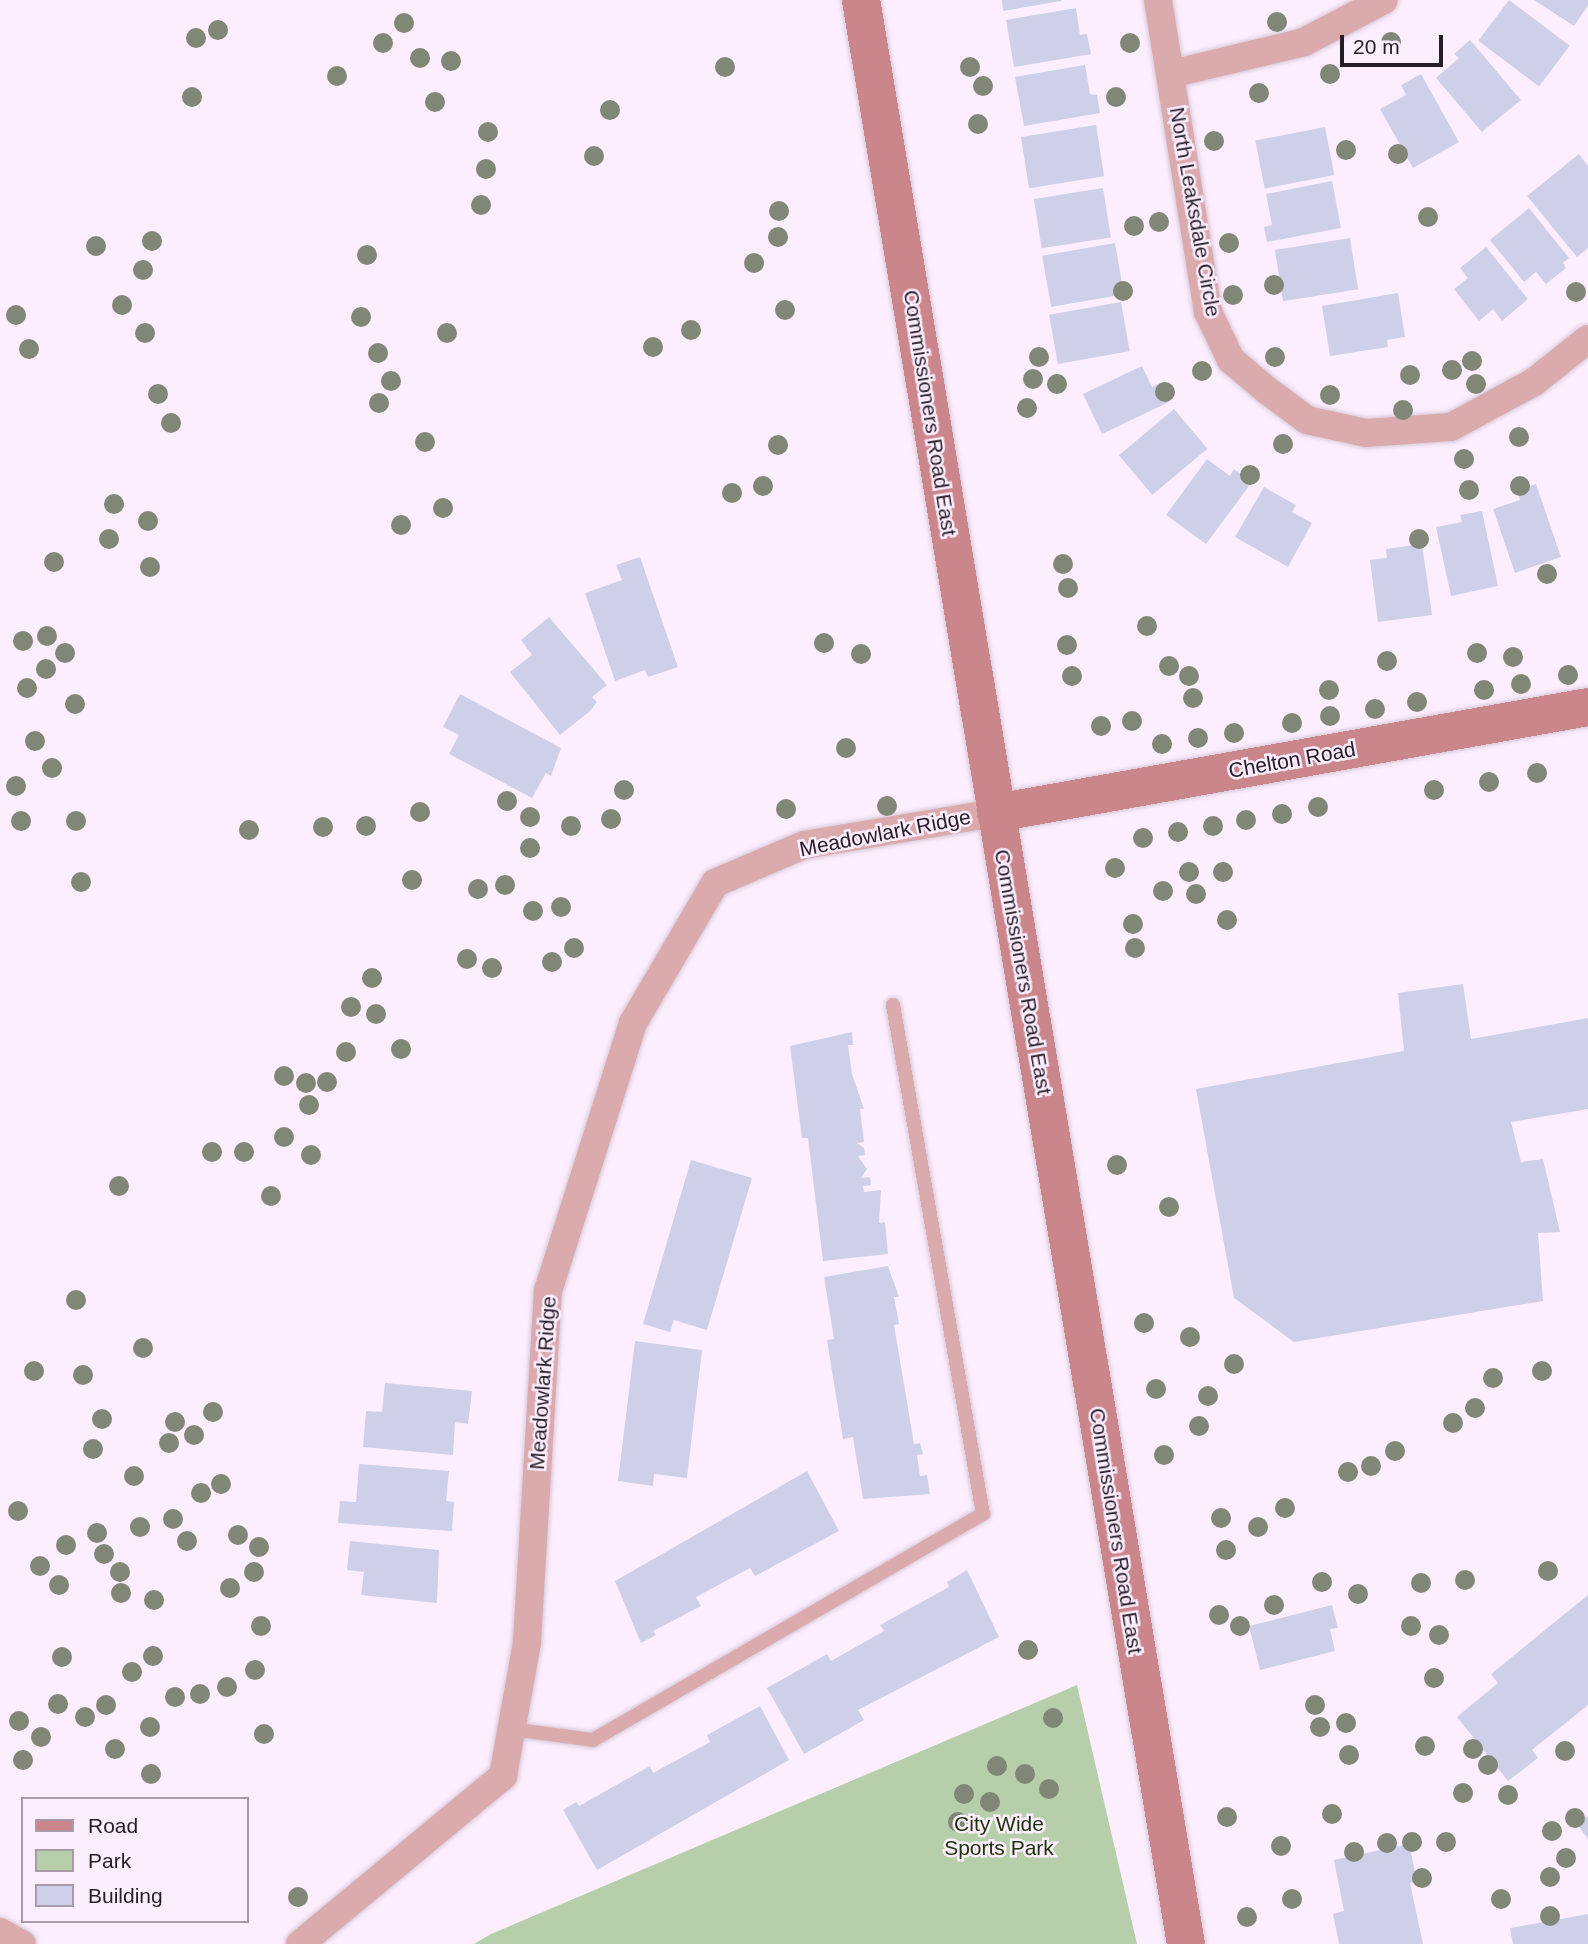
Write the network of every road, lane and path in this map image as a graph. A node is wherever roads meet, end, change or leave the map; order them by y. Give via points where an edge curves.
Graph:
1 (861, 0) edge
2 (1158, 0) edge
3 (1384, 0) edge
4 (1171, 74) junction
5 (1588, 339) edge
6 (1588, 707) edge
7 (996, 813) junction
8 (893, 1005) dead end
9 (511, 1729) junction
10 (0, 1932) edge
11 (22, 1944) edge
12 (300, 1944) edge
13 (1186, 1944) edge

1 - 7 main road, Commissioners Road East
2 - 4 street, North Leaksdale Circle
3 - 4 street via 1304,42
4 - 5 street, North Leaksdale Circle via 1208,312 1231,360 1307,420 1366,433 1451,427 1534,382
6 - 7 main road, Chelton Road
7 - 9 street, Meadowlark Ridge via 804,845 715,883 633,1023 548,1291 527,1642
7 - 13 main road, Commissioners Road East
8 - 9 lane via 983,1514 593,1740
9 - 12 street, Meadowlark Ridge via 503,1776
10 - 11 street

